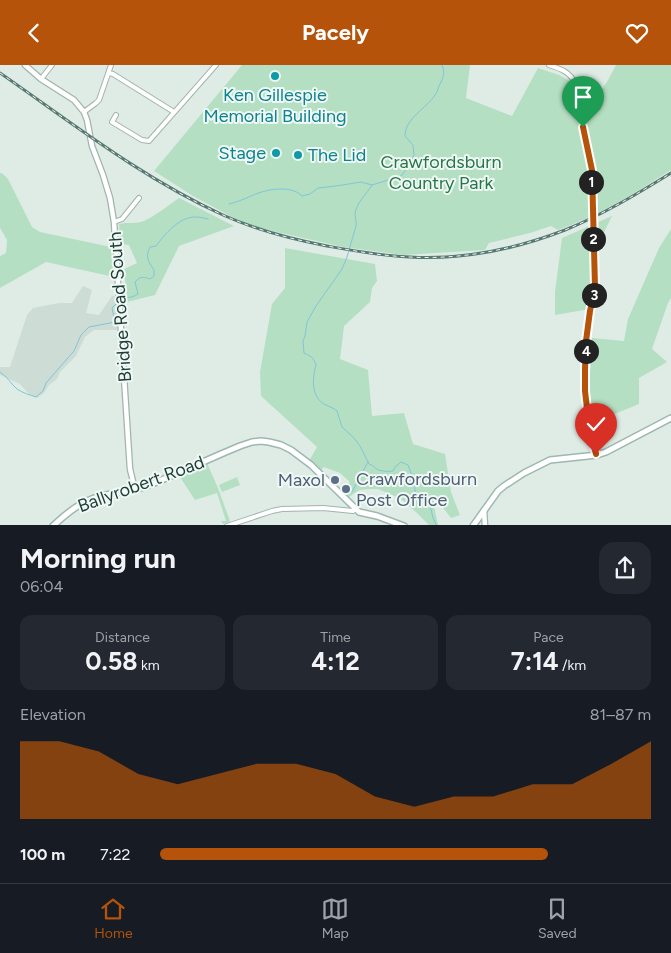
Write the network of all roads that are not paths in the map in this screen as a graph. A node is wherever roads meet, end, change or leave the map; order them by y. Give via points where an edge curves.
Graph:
1 (25, 65) edge
2 (52, 65) edge
3 (111, 65) edge
4 (216, 65) edge
5 (550, 65) edge
6 (109, 73) junction
7 (42, 79) junction
8 (84, 112) junction
9 (174, 112) junction
10 (116, 115) dead end
11 (139, 198) dead end
12 (114, 222) junction
13 (671, 418) edge
14 (597, 455) junction
15 (135, 490) junction
16 (355, 509) junction
17 (484, 510) junction
18 (53, 525) edge
19 (227, 525) edge
20 (404, 525) edge
21 (473, 525) edge
22 (485, 525) edge

1 - 7 street
2 - 7 street
3 - 6 street
4 - 9 street
5 - 14 street via 566,72 575,83 592,170 595,287 586,341 585,391
6 - 8 street via 99,100
6 - 9 street
7 - 8 street via 74,100
8 - 12 street, Bridge Road South
9 - 10 street via 152,139 145,141 112,122
11 - 12 street via 122,219
12 - 15 street, Bridge Road South via 130,469
13 - 14 main road
14 - 17 main road via 550,460 539,465 504,486
15 - 16 main road, Ballyrobert Road via 240,446 269,442 302,457
15 - 18 main road, Ballyrobert Road via 88,500
16 - 19 street via 282,509
16 - 20 main road
17 - 21 main road
17 - 22 street

